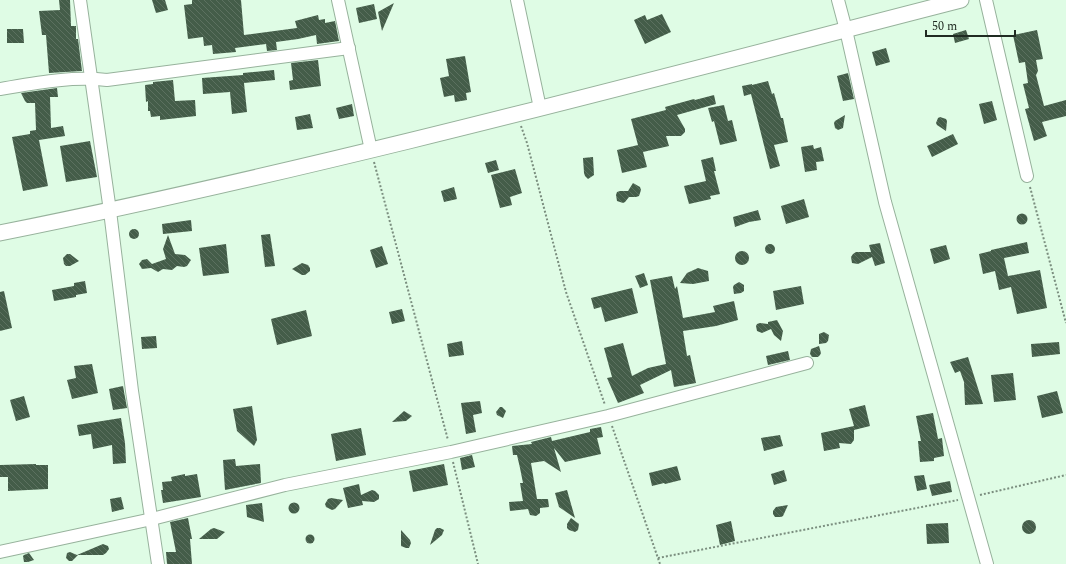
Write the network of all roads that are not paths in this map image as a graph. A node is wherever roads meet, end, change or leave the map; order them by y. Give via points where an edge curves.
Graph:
1 (80, 0) edge
2 (338, 0) edge
3 (517, 0) edge
4 (838, 0) edge
5 (961, 0) edge
6 (986, 0) edge
7 (846, 30) junction
8 (349, 48) junction
9 (91, 78) junction
10 (0, 89) edge
11 (540, 108) junction
12 (371, 150) junction
13 (1027, 176) road end
14 (110, 211) junction
15 (0, 233) edge
16 (807, 363) dead end
17 (152, 519) junction
18 (0, 552) edge
19 (158, 564) edge
20 (987, 564) edge

1 - 9 street
2 - 8 street
3 - 11 street
4 - 7 street
5 - 7 main road
6 - 13 street
7 - 11 main road
7 - 20 street via 885,202
8 - 9 street via 107,80
8 - 12 street
9 - 10 street via 57,80
9 - 14 street
11 - 12 main road
12 - 14 main road
14 - 15 main road
14 - 17 street via 132,390
16 - 17 street via 608,416 451,452 285,485
17 - 18 street
17 - 19 street

